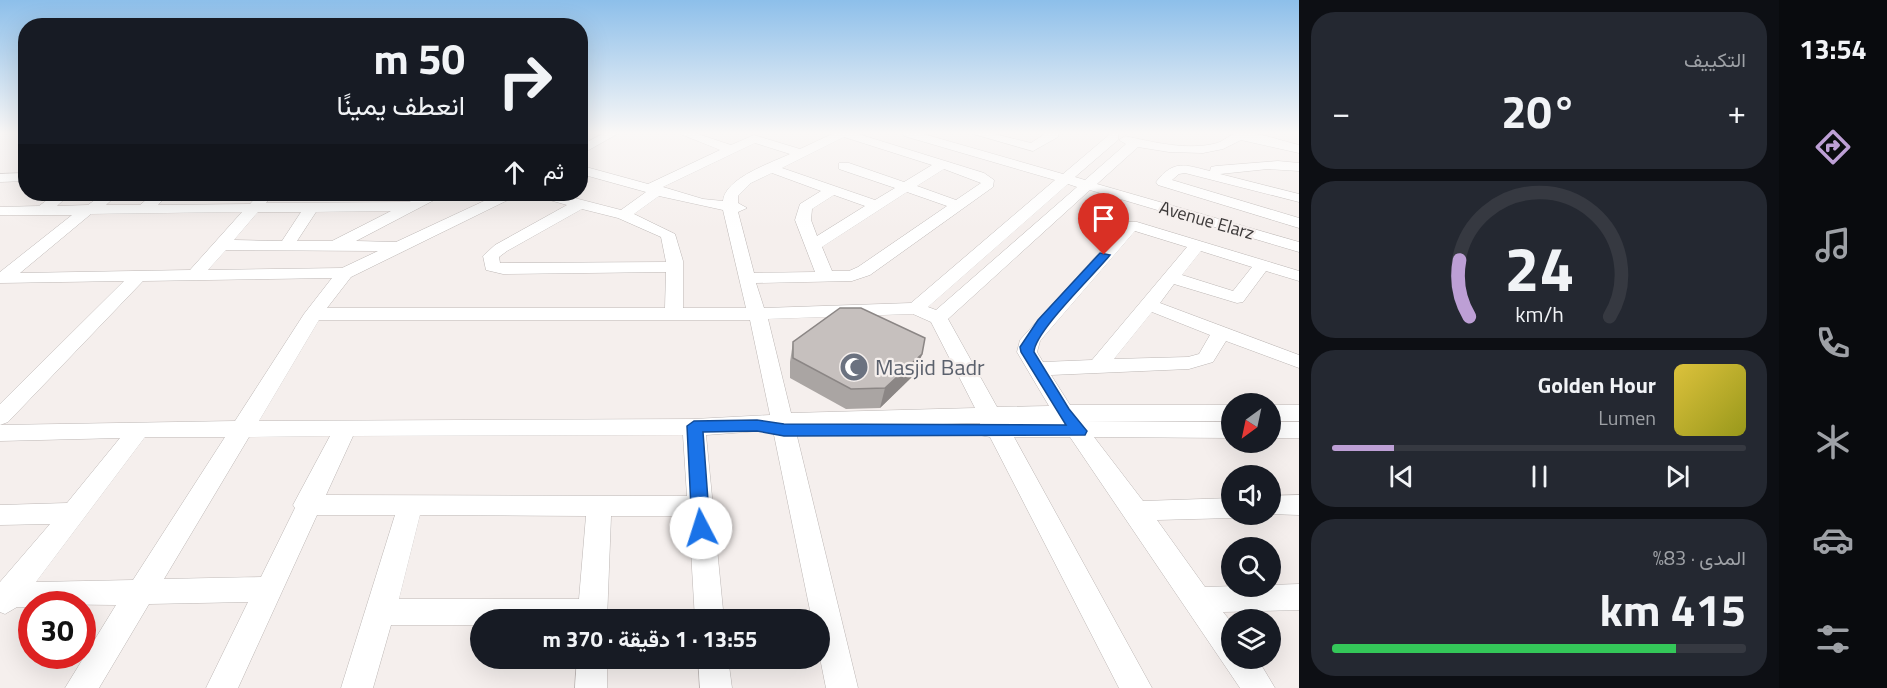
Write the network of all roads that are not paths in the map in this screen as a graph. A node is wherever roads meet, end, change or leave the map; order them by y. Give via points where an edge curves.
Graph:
1 (699, 165) edge
2 (784, 165) edge
3 (787, 165) edge
4 (872, 165) edge
5 (941, 165) edge
6 (946, 165) edge
7 (1018, 165) edge
8 (1079, 165) edge
9 (1110, 165) edge
10 (1258, 165) edge
11 (844, 166) dead end
12 (777, 170) junction
13 (1190, 170) junction
14 (588, 171) edge
15 (859, 172) junction
16 (18, 176) edge
17 (0, 178) edge
18 (1065, 179) junction
19 (1087, 185) junction
20 (904, 187) junction
21 (654, 189) junction
22 (832, 190) junction
23 (1299, 198) edge
24 (54, 201) edge
25 (102, 201) edge
26 (153, 201) edge
27 (259, 201) edge
28 (420, 201) edge
29 (492, 201) edge
30 (573, 201) edge
31 (581, 203) junction
32 (878, 205) junction
33 (958, 205) junction
34 (409, 206) junction
35 (311, 207) junction
36 (252, 208) junction
37 (736, 208) junction
38 (90, 210) junction
39 (143, 210) junction
40 (0, 211) edge
41 (42, 211) junction
42 (623, 216) junction
43 (1299, 223) edge
44 (1198, 244) junction
45 (221, 245) junction
46 (814, 245) junction
47 (286, 246) junction
48 (334, 246) junction
49 (396, 246) junction
50 (1299, 247) edge
51 (1262, 265) junction
52 (674, 267) junction
53 (345, 273) junction
54 (194, 276) junction
55 (1299, 276) edge
56 (826, 277) junction
57 (1170, 277) junction
58 (1, 278) edge
59 (137, 278) junction
60 (753, 278) junction
61 (1147, 304) junction
62 (927, 313) junction
63 (313, 314) junction
64 (674, 314) junction
65 (758, 314) junction
66 (1221, 332) junction
67 (1299, 362) edge
68 (1099, 365) junction
69 (1038, 369) junction
70 (1281, 413) edge
71 (1299, 413) edge
72 (1221, 414) edge
73 (0, 417) edge
74 (992, 422) junction
75 (1072, 422) junction
76 (783, 425) junction
77 (694, 426) junction
78 (139, 429) junction
79 (242, 429) junction
80 (345, 429) junction
81 (1221, 429) edge
82 (1281, 430) edge
83 (1299, 430) edge
84 (0, 433) edge
85 (410, 505) junction
86 (1299, 505) edge
87 (306, 506) junction
88 (599, 506) junction
89 (699, 506) junction
90 (1281, 506) edge
91 (1221, 508) edge
92 (1137, 512) junction
93 (74, 513) junction
94 (0, 515) edge
95 (267, 589) junction
96 (141, 592) junction
97 (1299, 597) edge
98 (3, 599) edge
99 (1197, 600) junction
100 (592, 609) edge
101 (709, 609) edge
102 (381, 612) junction
103 (470, 614) edge
104 (1221, 634) edge
105 (592, 669) edge
106 (714, 669) edge
107 (1246, 669) edge
108 (81, 688) edge
109 (222, 688) edge
110 (357, 688) edge
111 (591, 688) edge
112 (716, 688) edge
113 (842, 688) edge
114 (1136, 688) edge
115 (1259, 688) edge

1 - 21 street
2 - 12 street
3 - 12 street
4 - 15 street
5 - 20 street
6 - 33 street via 989,182
7 - 18 street, Avenue Elarz
8 - 18 street
9 - 19 street
10 - 13 street via 1232,170
11 - 15 street
12 - 22 street
12 - 37 street via 751,189
13 - 23 street
13 - 43 street via 1178,168 1163,183
14 - 21 street
15 - 20 street
16 - 17 street
18 - 19 street, Avenue Elarz
18 - 62 street
19 - 50 street, Avenue Elarz
19 - 62 street
20 - 32 street
20 - 33 street
21 - 37 street
21 - 42 street
22 - 32 street
22 - 46 street via 803,212
24 - 41 street
25 - 38 street
26 - 39 street
27 - 36 street
28 - 34 street
29 - 49 street
30 - 31 street
31 - 42 street
31 - 52 street via 501,248 491,256 492,266
32 - 46 street
33 - 56 street via 864,271 842,278
34 - 35 street
34 - 48 street
35 - 36 street
35 - 47 street
36 - 39 street
36 - 45 street
37 - 60 street
38 - 39 street
38 - 41 street
38 - 58 street
40 - 41 street
42 - 52 street via 667,234
44 - 51 street
44 - 57 street
44 - 69 street via 1130,226 1030,340 1028,352
45 - 47 street
45 - 54 street
46 - 56 street
47 - 48 street
48 - 49 street
49 - 53 street
51 - 55 street
51 - 57 street via 1237,298
52 - 64 street
53 - 54 street
53 - 63 street
54 - 59 street
56 - 60 street
57 - 61 street
58 - 59 street
59 - 73 street
60 - 65 street via 765,305
61 - 66 street
61 - 68 street
62 - 65 street
62 - 74 street
63 - 64 street
63 - 79 street
64 - 65 street
65 - 76 street
66 - 67 street
66 - 68 street via 1201,361
68 - 69 street
69 - 75 street
70 - 71 street
72 - 75 street
74 - 75 street
74 - 76 street
74 - 114 street
75 - 81 street
75 - 92 street
76 - 77 street
76 - 113 street
77 - 80 street
77 - 89 street
78 - 79 street
78 - 84 street
78 - 93 street
79 - 80 street
79 - 96 street
80 - 87 street
82 - 83 street
85 - 87 street
85 - 88 street
85 - 102 street
86 - 90 street
87 - 95 street
88 - 89 street
88 - 100 street
89 - 101 street
91 - 92 street
92 - 99 street
93 - 94 street
93 - 98 street
95 - 96 street
95 - 109 street
96 - 98 street
96 - 108 street
97 - 99 street
99 - 104 street
102 - 103 street
102 - 110 street
105 - 111 street
106 - 112 street
107 - 115 street

